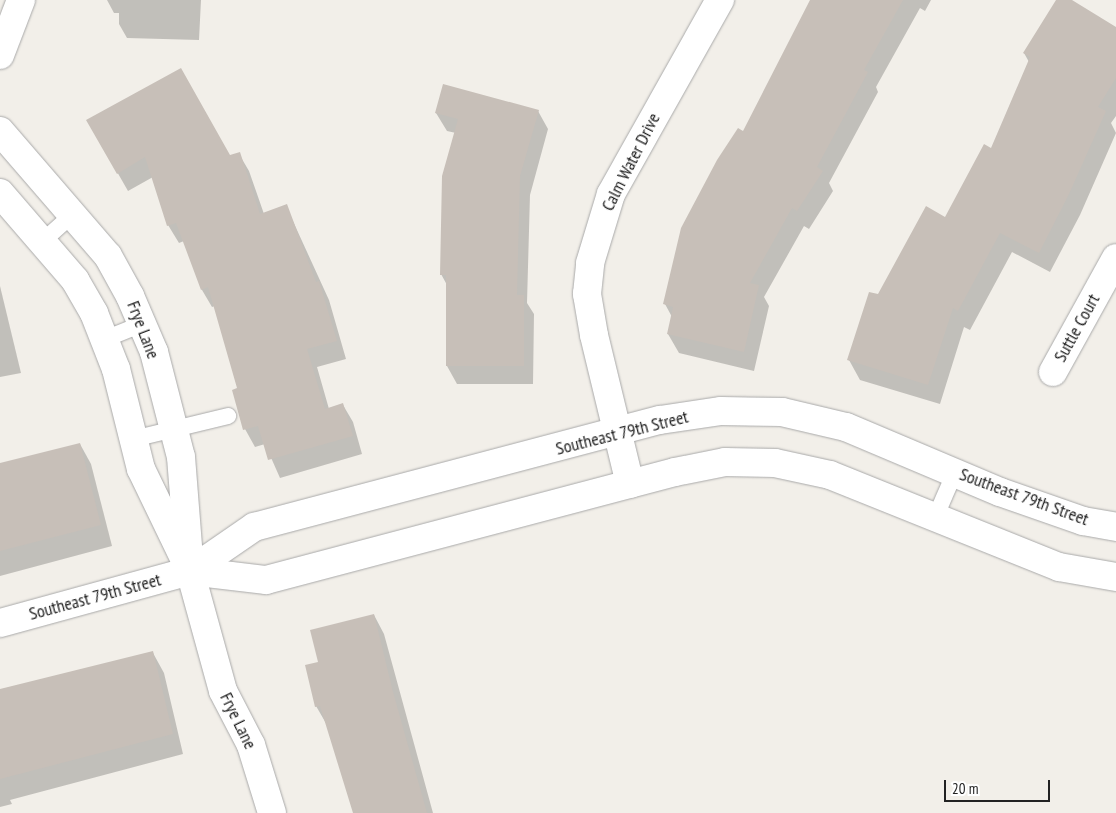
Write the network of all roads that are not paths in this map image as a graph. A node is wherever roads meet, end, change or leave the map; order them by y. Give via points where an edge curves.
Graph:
1 (21, 0) edge
2 (720, 0) edge
3 (0, 55) edge
4 (0, 131) edge
5 (0, 193) edge
6 (74, 213) junction
7 (43, 241) junction
8 (1116, 258) edge
9 (142, 324) junction
10 (105, 339) junction
11 (1053, 372) dead end
12 (228, 416) dead end
13 (174, 429) junction
14 (616, 433) junction
15 (133, 438) junction
16 (956, 472) junction
17 (630, 484) junction
18 (935, 518) junction
19 (1116, 527) edge
20 (190, 571) junction
21 (1116, 577) edge
22 (0, 623) edge
23 (272, 813) edge

1 - 3 street
2 - 14 street, Calm Water Drive via 611,194 592,255 587,294
4 - 6 street, Frye Lane
5 - 7 street, Frye Lane
6 - 7 lane
6 - 9 street, Frye Lane via 108,256
7 - 10 street, Frye Lane via 75,280
8 - 11 street, Suttle Court
9 - 10 lane
9 - 13 street, Frye Lane via 154,352
10 - 15 street, Frye Lane
12 - 13 lane
13 - 15 lane
13 - 20 street, Frye Lane via 181,457
14 - 16 street, Southeast 79th Street via 660,420 721,411 782,412 846,427
14 - 17 street, Calm Water Drive
14 - 20 street, Southeast 79th Street via 254,527
15 - 20 street, Frye Lane via 141,470
16 - 18 lane
16 - 19 street, Southeast 79th Street via 1083,521
17 - 18 street, Southeast 79th Street via 725,462 775,463 830,475
17 - 20 street, Southeast 79th Street via 266,580
18 - 21 street, Southeast 79th Street via 1059,567
20 - 22 street, Southeast 79th Street
20 - 23 street, Frye Lane via 223,691 251,745

